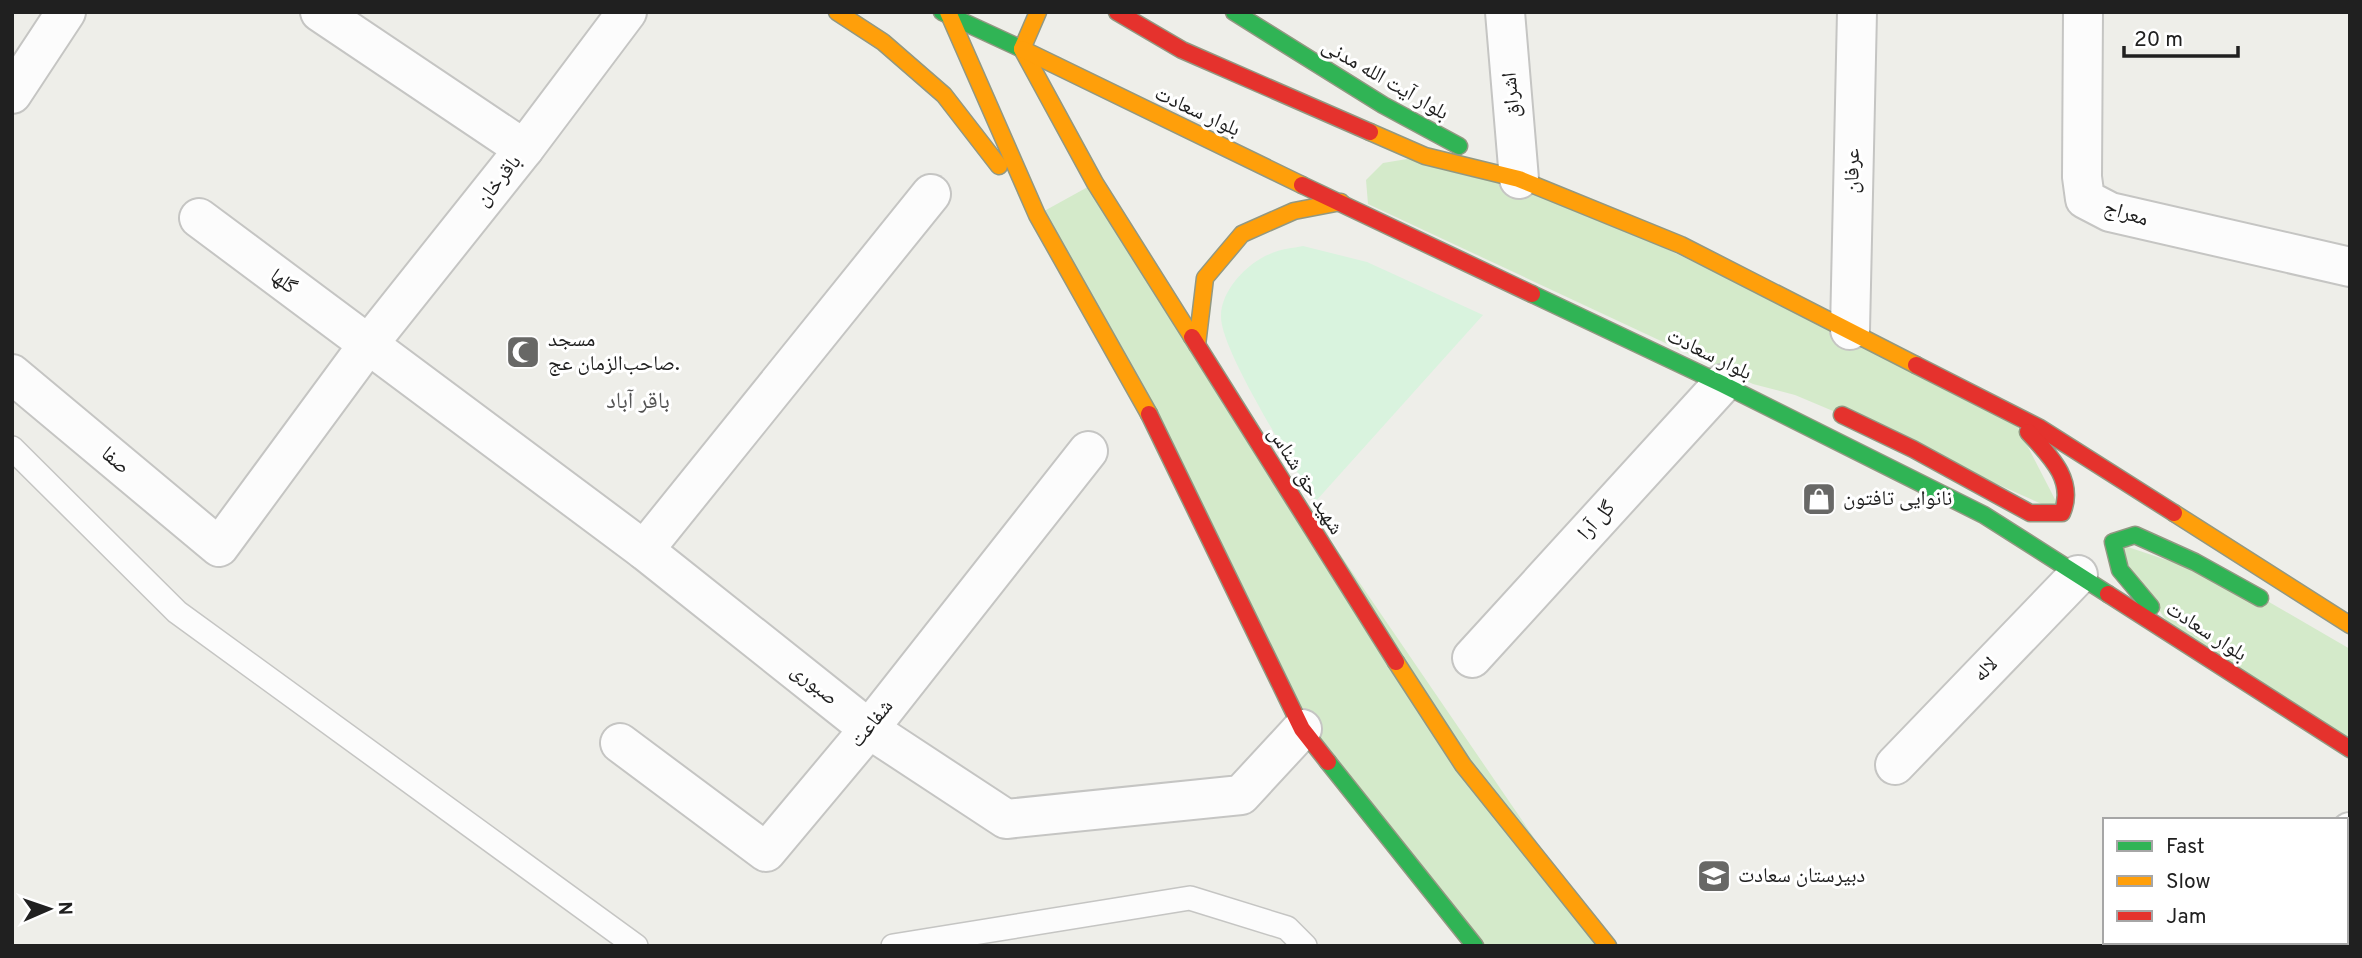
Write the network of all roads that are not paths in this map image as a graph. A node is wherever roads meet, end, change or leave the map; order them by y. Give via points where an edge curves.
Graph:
1 (66, 12) edge
2 (320, 12) edge
3 (627, 12) edge
4 (837, 12) edge
5 (1038, 12) edge
6 (1118, 12) edge
7 (1234, 12) edge
8 (1505, 12) edge
9 (1857, 12) edge
10 (2083, 12) edge
11 (946, 13) edge
12 (1023, 49) junction
13 (12, 94) edge
14 (524, 149) junction
15 (1519, 179) junction
16 (930, 194) dead end
17 (1341, 202) junction
18 (1037, 215) junction
19 (199, 218) dead end
20 (2350, 267) edge
21 (1850, 330) junction
22 (1197, 345) junction
23 (367, 346) junction
24 (12, 374) edge
25 (1706, 376) junction
26 (1763, 387) dead end
27 (1821, 406) dead end
28 (2010, 412) junction
29 (12, 448) edge
30 (1088, 452) dead end
31 (219, 547) joint
32 (644, 550) junction
33 (2078, 575) junction
34 (2272, 606) dead end
35 (2350, 625) edge
36 (2180, 641) junction
37 (1472, 658) dead end
38 (869, 729) junction
39 (1302, 729) junction
40 (620, 743) dead end
41 (2350, 749) edge
42 (1895, 765) dead end
43 (636, 946) edge
44 (893, 946) edge
45 (1304, 946) edge
46 (1475, 946) edge
47 (1608, 946) edge

1 - 13 street
2 - 14 street
3 - 14 street, باقرخان
4 - 18 main road via 883,42 944,95
5 - 12 main road
6 - 15 main road via 1182,50 1425,156
7 - 15 main road, بلوار آیت الله مدنی via 1383,105
8 - 15 street, اشراق
9 - 21 street, عرفان
10 - 20 street, معراج via 2085,199 2110,212
11 - 12 main road, بلوار سعادت
11 - 18 main road
12 - 17 main road, بلوار سعادت
12 - 22 main road, شهید حق شناس via 1095,183
14 - 23 street, باقرخان
15 - 21 main road via 1681,245
16 - 32 street
17 - 22 main road via 1294,211 1242,234 1205,278
17 - 25 main road, بلوار سعادت
18 - 39 main road via 1144,403
19 - 23 street, گلها
21 - 28 main road
22 - 47 main road, شهید حق شناس via 1425,709
23 - 31 street, باقرخان
23 - 32 street, صبوری
24 - 31 street, صفا
25 - 26 main road
25 - 33 main road, بلوار سعادت via 1984,515
25 - 37 street, گل آرا
27 - 28 main road via 2031,513 2062,513 2069,488 2052,459
28 - 35 main road
29 - 43 lane via 177,612
30 - 38 street, شفاعت
32 - 38 street, صبوری
33 - 36 main road, بلوار سعادت
33 - 42 street, لاله
34 - 36 main road via 2164,546 2135,535 2113,542 2112,556 2119,573
36 - 41 main road, بلوار سعادت
38 - 39 street, صبوری via 1006,819 1241,795
38 - 40 street, شفاعت via 766,852
39 - 46 main road
44 - 45 lane via 1190,898 1287,928

